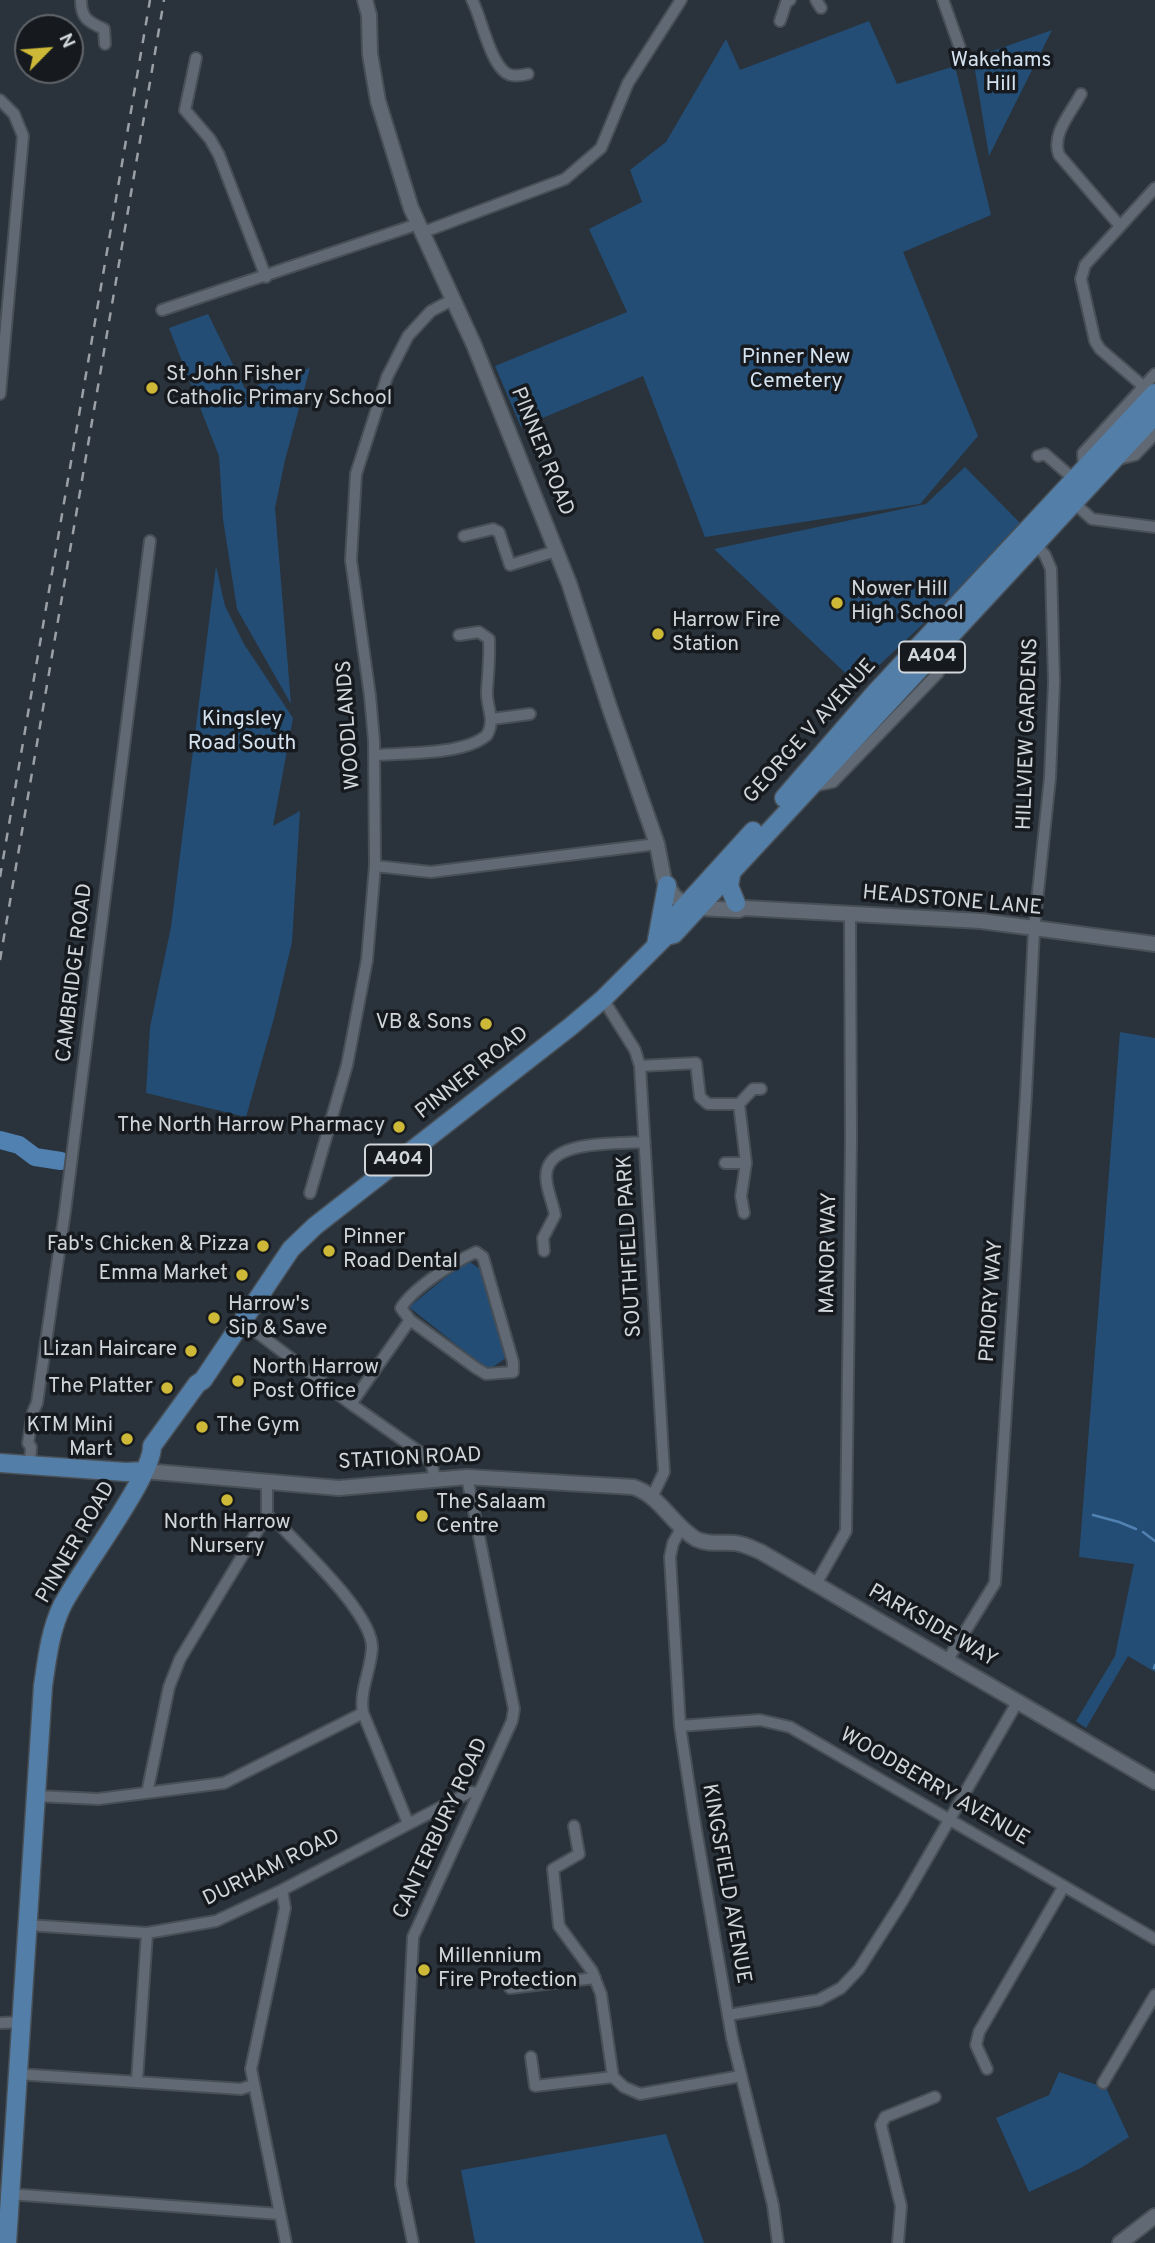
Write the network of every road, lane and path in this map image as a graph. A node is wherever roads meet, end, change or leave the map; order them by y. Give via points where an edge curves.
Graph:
1 (81, 0) edge
2 (365, 0) edge
3 (472, 0) edge
4 (681, 0) edge
5 (790, 0) edge
6 (943, 0) edge
7 (780, 21) dead end
8 (105, 44) dead end
9 (961, 51) dead end
10 (196, 58) dead end
11 (528, 74) dead end
12 (1081, 94) dead end
13 (0, 100) edge
14 (1155, 188) edge
15 (1120, 226) junction
16 (420, 229) junction
17 (266, 277) junction
18 (454, 299) junction
19 (162, 310) dead end
20 (1155, 374) edge
21 (1149, 390) edge
22 (0, 394) edge
23 (1155, 415) edge
24 (1155, 434) edge
25 (1038, 456) dead end
26 (1114, 460) junction
27 (1080, 474) junction
28 (1074, 503) junction
29 (1155, 527) edge
30 (464, 536) dead end
31 (150, 541) dead end
32 (1036, 545) junction
33 (556, 551) junction
34 (459, 635) dead end
35 (937, 651) junction
36 (876, 693) junction
37 (893, 698) junction
38 (530, 714) dead end
39 (492, 719) junction
40 (374, 755) junction
41 (811, 786) junction
42 (657, 844) junction
43 (374, 866) junction
44 (731, 875) junction
45 (666, 879) junction
46 (697, 902) junction
47 (740, 905) junction
48 (850, 914) junction
49 (1034, 930) junction
50 (661, 941) junction
51 (1155, 944) edge
52 (603, 999) junction
53 (640, 1066) junction
54 (761, 1089) dead end
55 (739, 1104) junction
56 (644, 1142) junction
57 (725, 1163) dead end
58 (746, 1163) junction
59 (310, 1193) dead end
60 (744, 1213) dead end
61 (544, 1251) dead end
62 (242, 1321) junction
63 (410, 1321) junction
64 (351, 1404) junction
65 (31, 1455) junction
66 (0, 1463) edge
67 (148, 1463) junction
68 (467, 1477) junction
69 (435, 1478) junction
70 (267, 1483) junction
71 (652, 1497) junction
72 (267, 1515) junction
73 (681, 1529) junction
74 (816, 1584) junction
75 (947, 1661) junction
76 (1018, 1701) junction
77 (363, 1713) junction
78 (680, 1726) junction
79 (1155, 1782) edge
80 (147, 1793) junction
81 (479, 1793) junction
82 (37, 1796) junction
83 (948, 1819) junction
84 (408, 1823) junction
85 (575, 1826) dead end
86 (1064, 1886) junction
87 (282, 1890) junction
88 (27, 1925) junction
89 (147, 1933) junction
90 (1155, 1939) edge
91 (595, 1978) junction
92 (510, 1988) dead end
93 (1155, 1994) edge
94 (728, 2015) junction
95 (20, 2022) junction
96 (0, 2023) edge
97 (531, 2057) dead end
98 (987, 2068) dead end
99 (17, 2074) junction
100 (741, 2076) junction
101 (613, 2077) junction
102 (137, 2080) junction
103 (1103, 2082) dead end
104 (253, 2085) junction
105 (935, 2097) dead end
106 (917, 2104) junction
107 (922, 2116) dead end
108 (9, 2194) junction
109 (279, 2214) junction
110 (1155, 2216) edge
111 (7, 2243) edge
112 (286, 2243) edge
113 (413, 2243) edge
114 (778, 2243) edge
115 (898, 2243) edge
116 (1120, 2243) edge

1 - 8 street via 81,12 88,22 104,29
2 - 16 street, PINNER ROAD via 378,101
3 - 11 street via 501,68 511,75
4 - 16 street via 628,83 601,148 565,179
5 - 7 street
6 - 9 street
10 - 17 street via 186,110 219,155
12 - 15 street via 1056,145 1059,155
13 - 22 street via 14,114 23,136
14 - 15 street
15 - 21 street via 1085,265 1081,279 1095,341
16 - 17 street
16 - 18 street, PINNER ROAD
17 - 19 street
18 - 33 street, PINNER ROAD
18 - 40 street, WOODLANDS via 431,311 408,336 387,377 356,474 351,560
20 - 21 street, GEORGE V AVENUE
21 - 27 main road, GEORGE V AVENUE / A404
23 - 26 main road, GEORGE V AVENUE / A404
24 - 26 street, GEORGE V AVENUE via 1135,456
25 - 27 street via 1045,454
26 - 28 main road, GEORGE V AVENUE / A404
27 - 36 main road, GEORGE V AVENUE / A404
28 - 29 street via 1092,519
28 - 32 main road, GEORGE V AVENUE / A404
30 - 33 street via 493,529 499,532 510,565
31 - 65 street, CAMBRIDGE ROAD via 65,1211 28,1443
32 - 35 main road, GEORGE V AVENUE / A404
32 - 49 street, HILLVIEW GARDENS via 1051,569 1054,682 1050,778
33 - 42 street, PINNER ROAD
34 - 39 street via 480,632 489,639 487,693
35 - 37 main road, GEORGE V AVENUE / A404
35 - 41 street, GEORGE V AVENUE via 938,673 833,782
36 - 37 main road
36 - 46 main road, GEORGE V AVENUE / A404
37 - 41 main road, GEORGE V AVENUE / A404
38 - 39 street
39 - 40 street via 487,735 476,742
40 - 43 street, WOODLANDS
41 - 44 main road, GEORGE V AVENUE / A404
42 - 43 street via 431,872
42 - 45 street, PINNER ROAD
43 - 59 street, WOODLANDS via 367,960 347,1065 321,1179
44 - 46 main road, GEORGE V AVENUE / A404
44 - 47 main road via 729,888
45 - 46 street via 670,876
45 - 50 main road
46 - 47 street, HEADSTONE LANE
46 - 50 main road, PINNER ROAD / A404 via 674,934
47 - 48 street, HEADSTONE LANE
48 - 49 street, HEADSTONE LANE via 981,921
48 - 74 street, MANOR WAY via 846,1531
49 - 51 street, HEADSTONE LANE
49 - 75 street, PRIORY WAY via 995,1583
50 - 52 main road, PINNER ROAD / A404
52 - 53 street, SOUTHFIELD PARK
52 - 62 main road, PINNER ROAD / A404 via 315,1226 291,1249
53 - 55 street via 696,1063 700,1097 708,1104
53 - 56 street, SOUTHFIELD PARK
54 - 55 street via 753,1089
55 - 58 street
56 - 61 street via 574,1147 556,1157 548,1166 555,1215 544,1238
56 - 71 street, SOUTHFIELD PARK via 664,1472
57 - 58 street
58 - 60 street via 741,1196
62 - 64 street
62 - 67 main road, PINNER ROAD / A404 via 152,1446
63 - 63 street via 401,1308 407,1298 476,1252 483,1257 513,1372 486,1374
63 - 64 street
64 - 69 street via 421,1453 431,1462
65 - 66 main road, STATION ROAD
65 - 67 main road, STATION ROAD via 126,1472
67 - 70 street, STATION ROAD
67 - 82 main road, PINNER ROAD / A404 via 60,1610 43,1686
68 - 69 street, STATION ROAD
68 - 71 street, STATION ROAD via 633,1487
68 - 81 street, CANTERBURY ROAD via 514,1709
69 - 70 street, STATION ROAD via 352,1488
70 - 72 street
71 - 73 street, STATION ROAD
72 - 77 street via 346,1596 368,1632 372,1647
72 - 80 street via 180,1659 169,1687
73 - 74 street, PARKSIDE WAY via 706,1543 750,1547
73 - 78 street, KINGSFIELD AVENUE via 670,1557
74 - 75 street, PARKSIDE WAY
75 - 76 street, PARKSIDE WAY
76 - 79 street, PARKSIDE WAY
76 - 83 street
77 - 80 street via 224,1783
77 - 84 street
78 - 83 street, WOODBERRY AVENUE via 760,1720 790,1727
78 - 94 street, KINGSFIELD AVENUE
80 - 82 street via 97,1799
81 - 84 street, DURHAM ROAD via 470,1792
81 - 113 street, CANTERBURY ROAD via 413,1937 401,2183
82 - 88 main road, PINNER ROAD / A404
83 - 86 street, WOODBERRY AVENUE
83 - 94 street via 903,1900 859,1969 841,1988 819,2000
84 - 87 street, DURHAM ROAD
85 - 91 street via 579,1854 553,1870 559,1926
86 - 90 street, WOODBERRY AVENUE
86 - 98 street via 979,2032 976,2045
87 - 89 street, DURHAM ROAD via 216,1921
87 - 104 street via 285,1908 251,2068
88 - 89 street, DURHAM ROAD
88 - 95 main road, PINNER ROAD / A404
89 - 102 street
91 - 92 street
91 - 101 street
93 - 103 street
94 - 100 street, KINGSFIELD AVENUE
95 - 96 street
95 - 99 main road, PINNER ROAD / A404
97 - 101 street via 535,2086
99 - 102 street
99 - 108 main road, PINNER ROAD / A404
100 - 101 street via 640,2094
100 - 114 street, KINGSFIELD AVENUE
102 - 104 street via 242,2089
104 - 109 street
105 - 106 street
106 - 107 street
106 - 115 street via 886,2117 881,2126 901,2206
108 - 109 street
108 - 111 main road, PINNER ROAD / A404
109 - 112 street
110 - 116 street

